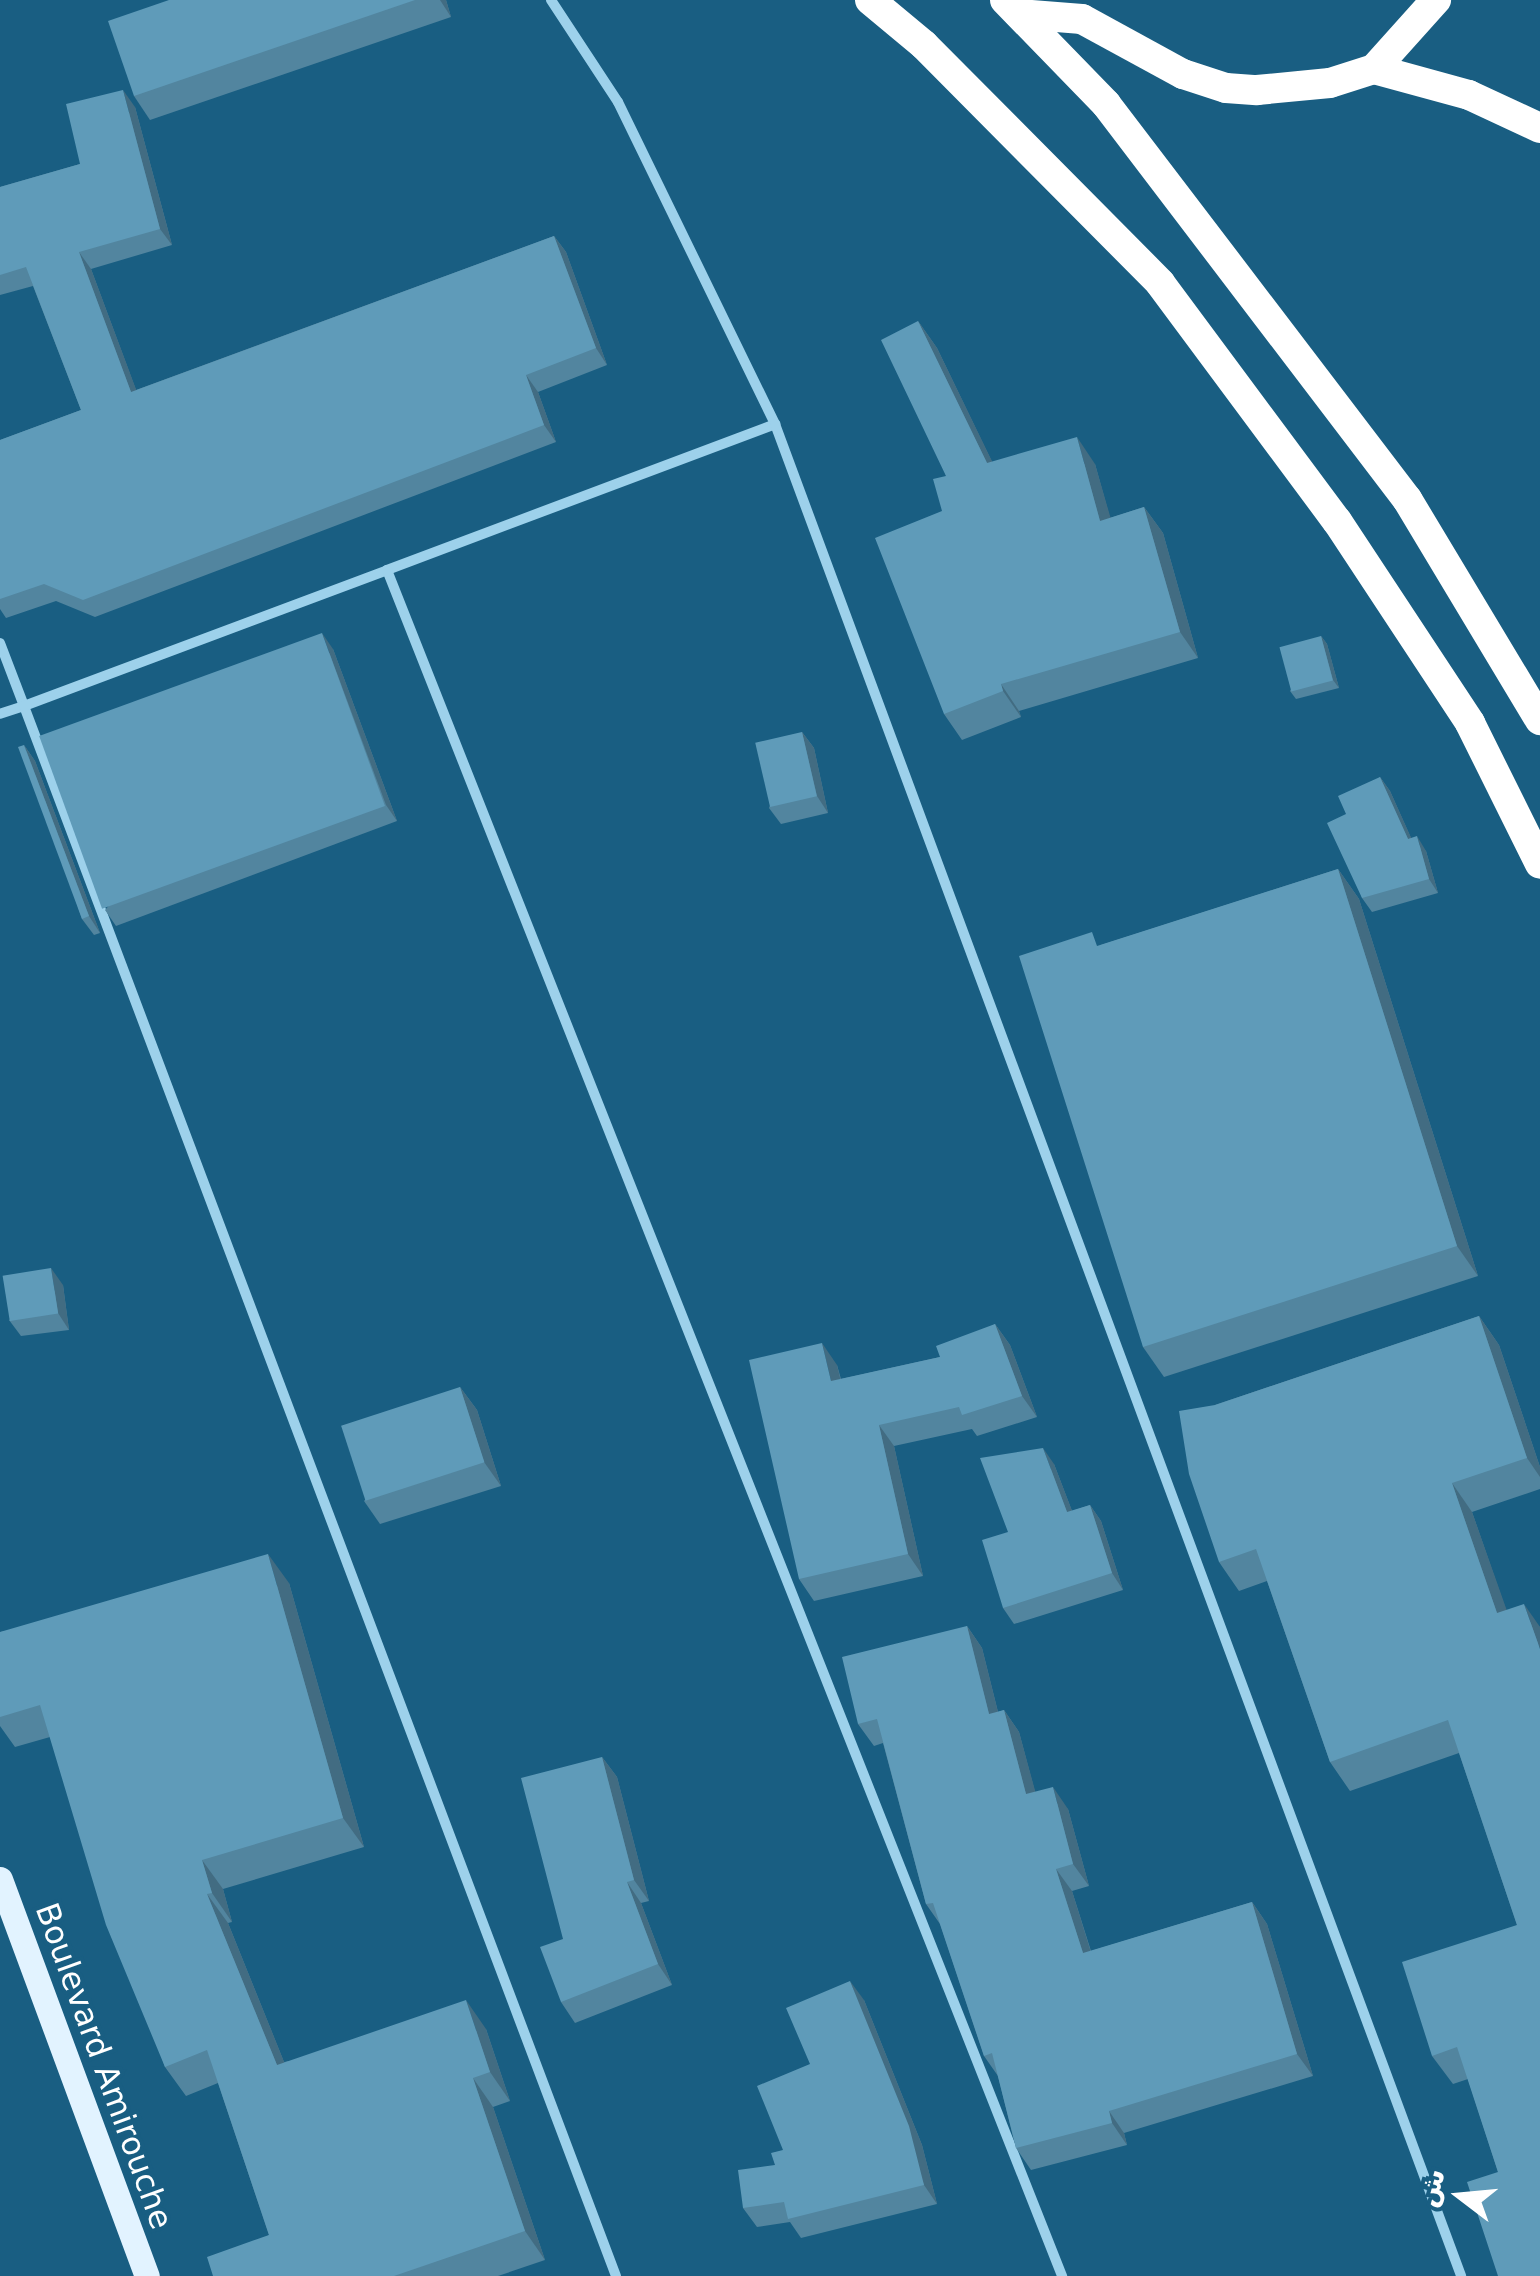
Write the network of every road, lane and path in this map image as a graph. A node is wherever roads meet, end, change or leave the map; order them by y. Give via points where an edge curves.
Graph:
1 (551, 0) edge
2 (870, 0) edge
3 (1436, 0) edge
4 (1012, 7) edge
5 (1374, 69) junction
6 (1540, 128) edge
7 (775, 424) junction
8 (388, 570) junction
9 (0, 643) edge
10 (24, 706) junction
11 (0, 714) edge
12 (1540, 720) edge
13 (1540, 864) edge
14 (0, 1879) edge
15 (147, 2276) edge
16 (616, 2276) edge
17 (1062, 2276) edge
18 (1460, 2276) edge

1 - 7 street via 618,102
2 - 13 highway via 924,45 1160,283 1338,522 1470,723
3 - 5 highway
4 - 5 highway via 1082,20 1183,74 1226,88 1289,89
4 - 12 highway via 1106,104 1395,483
5 - 6 highway via 1468,95
7 - 8 street
7 - 18 street
8 - 10 street
8 - 17 street
9 - 10 street
10 - 11 street
10 - 16 street
14 - 15 main road, Boulevard Amirouche

